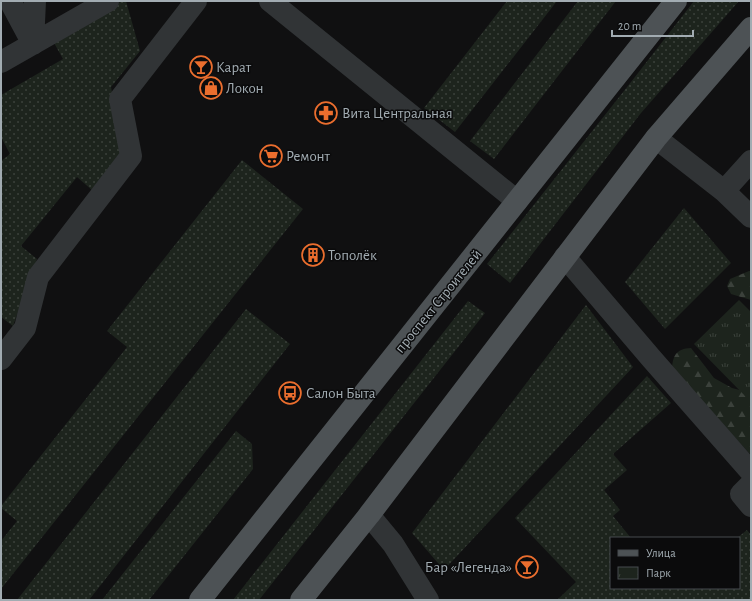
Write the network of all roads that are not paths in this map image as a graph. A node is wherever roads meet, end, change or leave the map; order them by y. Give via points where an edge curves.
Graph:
1 (10, 1) edge
2 (35, 1) edge
3 (108, 1) edge
4 (196, 1) edge
5 (676, 1) edge
6 (279, 4) edge
7 (751, 28) edge
8 (33, 44) junction
9 (1, 62) edge
10 (656, 138) junction
11 (751, 161) edge
12 (724, 191) junction
13 (518, 201) junction
14 (751, 217) edge
15 (565, 257) junction
16 (1, 359) edge
17 (751, 472) edge
18 (751, 484) edge
19 (751, 506) edge
20 (369, 515) junction
21 (200, 600) edge
22 (301, 600) edge
23 (428, 600) edge

1 - 8 lane
2 - 8 lane
3 - 8 lane
4 - 16 lane via 120,99 131,156 38,277 25,328
5 - 13 main road, проспект Строителей
6 - 13 lane
7 - 10 main road
8 - 9 lane
10 - 12 lane
10 - 15 main road
11 - 12 lane
12 - 14 lane
13 - 21 main road, проспект Строителей
15 - 17 lane
15 - 20 main road
18 - 19 lane via 741,494
20 - 22 main road
20 - 23 lane via 393,544

